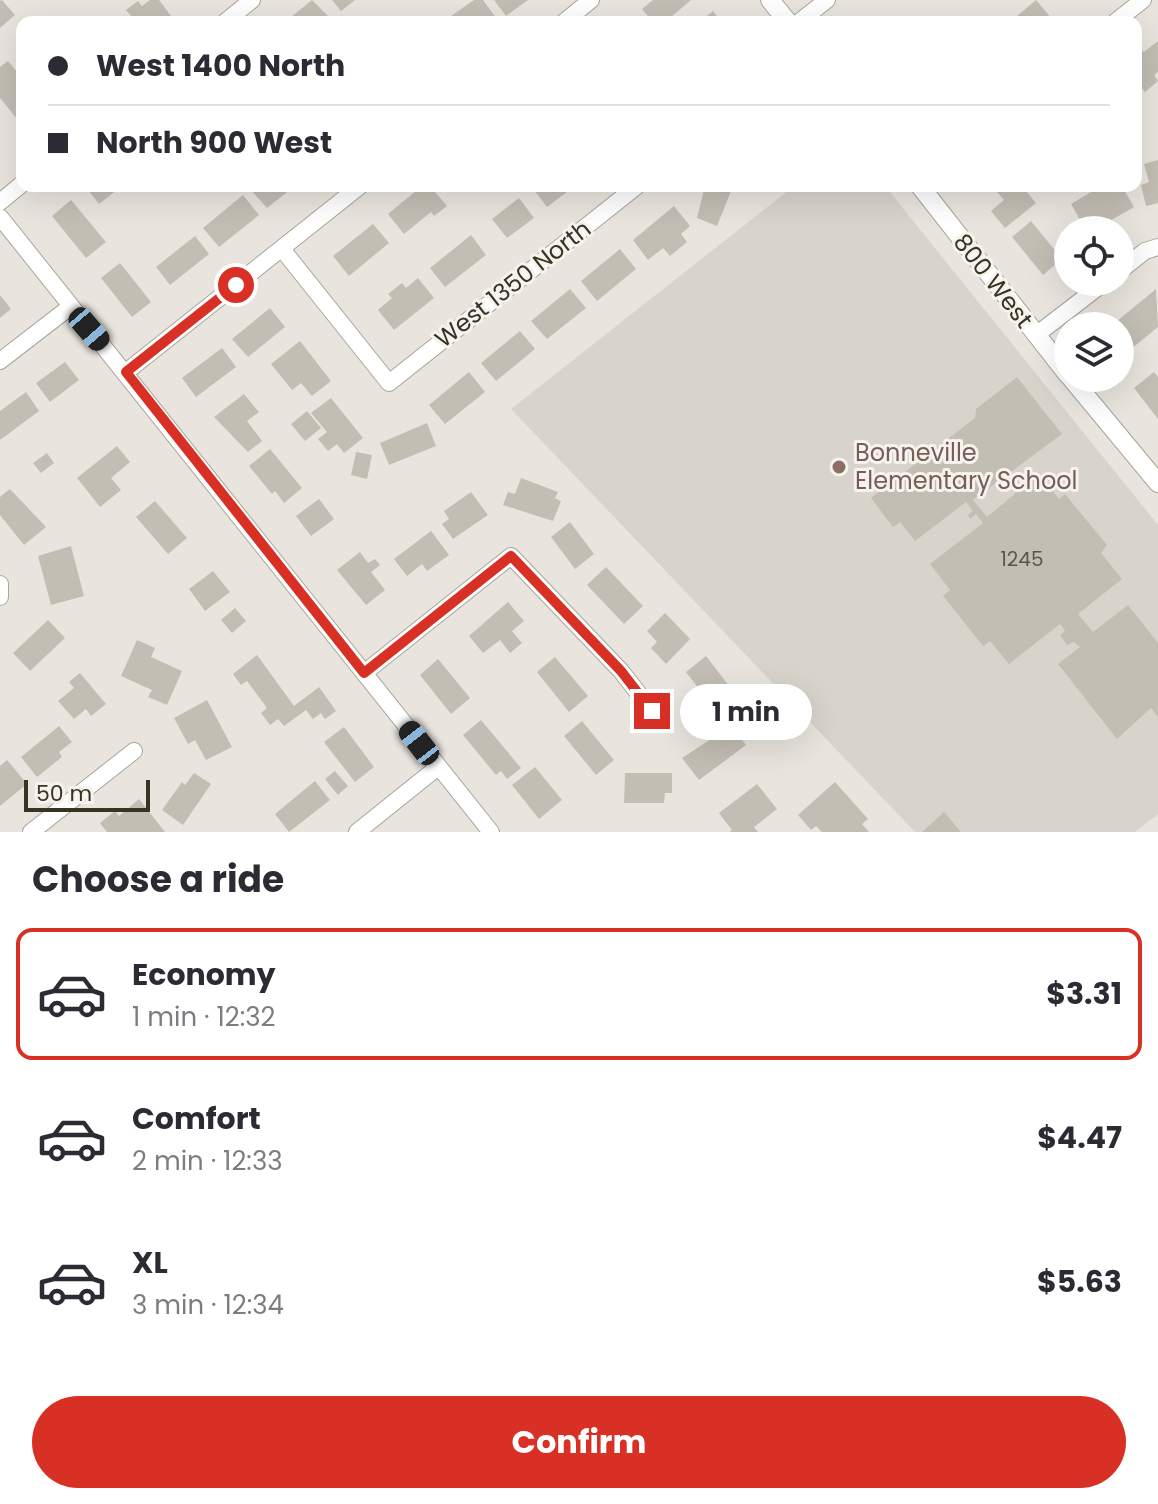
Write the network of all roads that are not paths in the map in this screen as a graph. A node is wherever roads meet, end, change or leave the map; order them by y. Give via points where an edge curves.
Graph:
1 (252, 0) edge
2 (591, 0) edge
3 (770, 0) edge
4 (827, 0) edge
5 (1143, 0) edge
6 (232, 16) edge
7 (571, 16) edge
8 (783, 16) edge
9 (807, 16) edge
10 (1123, 16) edge
11 (16, 189) edge
12 (353, 192) edge
13 (629, 192) edge
14 (925, 192) edge
15 (0, 202) edge
16 (0, 217) edge
17 (1158, 247) edge
18 (282, 249) junction
19 (1134, 260) edge
20 (1087, 296) edge
21 (70, 307) junction
22 (1036, 335) junction
23 (1054, 357) edge
24 (0, 361) edge
25 (126, 372) junction
26 (1082, 392) edge
27 (1158, 483) edge
28 (364, 673) junction
29 (652, 711) dead end
30 (134, 751) dead end
31 (438, 767) junction
32 (31, 832) edge
33 (357, 832) edge
34 (491, 832) edge

1 - 6 street
2 - 7 street
3 - 8 street
4 - 9 street
5 - 10 street
11 - 15 street
12 - 18 street
13 - 18 street, West 1350 North via 389,383
14 - 22 street, 800 West
16 - 21 street
17 - 19 street
18 - 25 street
20 - 22 street
21 - 24 street
21 - 25 street
22 - 23 street, 800 West
25 - 28 street
26 - 27 street, 800 West
28 - 29 street via 511,556
28 - 31 street
30 - 32 street
31 - 33 street
31 - 34 street

